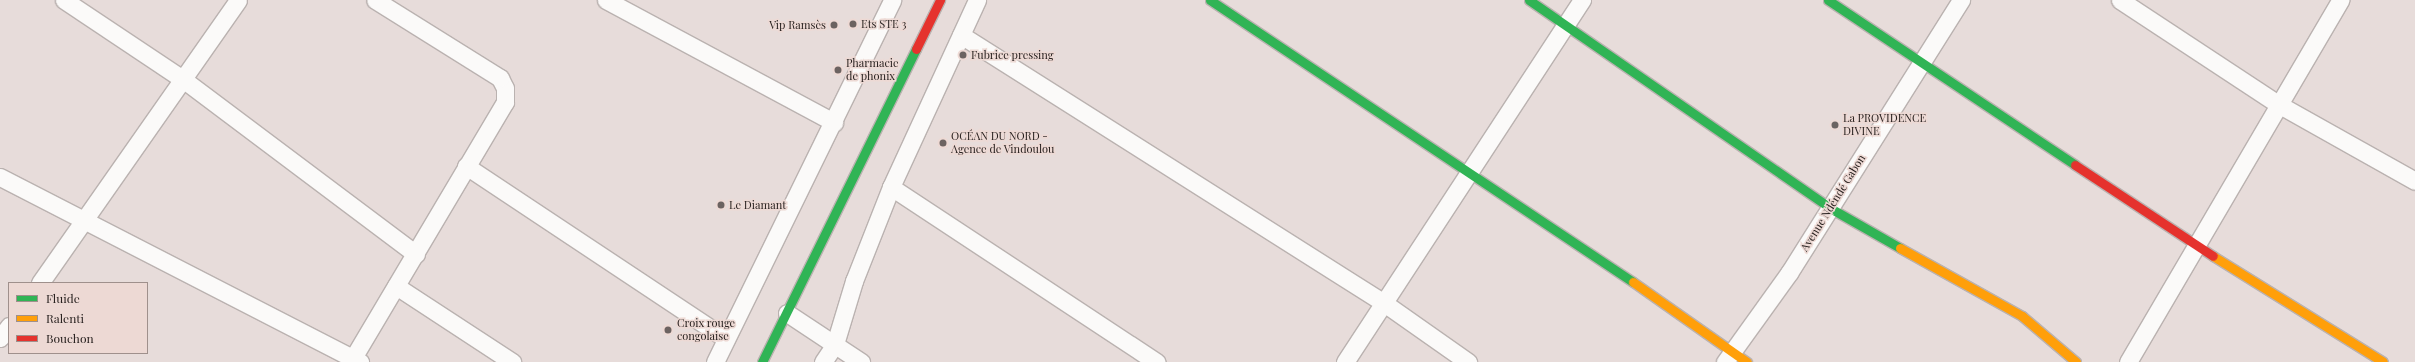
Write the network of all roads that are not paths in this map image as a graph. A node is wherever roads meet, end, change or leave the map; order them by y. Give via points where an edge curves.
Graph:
1 (64, 0) edge
2 (238, 0) edge
3 (375, 0) edge
4 (606, 0) edge
5 (892, 0) edge
6 (940, 0) edge
7 (977, 0) edge
8 (1210, 0) edge
9 (1529, 0) edge
10 (1582, 0) edge
11 (1828, 0) edge
12 (1961, 0) edge
13 (2120, 0) edge
14 (2340, 0) edge
15 (1568, 25) junction
16 (961, 35) junction
17 (1919, 63) junction
18 (184, 80) junction
19 (2278, 104) junction
20 (834, 122) junction
21 (466, 166) junction
22 (1470, 173) junction
23 (0, 177) edge
24 (2415, 180) edge
25 (891, 187) junction
26 (1830, 208) junction
27 (83, 220) junction
28 (2195, 245) junction
29 (416, 254) junction
30 (41, 282) edge
31 (396, 286) junction
32 (1384, 303) junction
33 (786, 313) junction
34 (8, 327) edge
35 (0, 338) edge
36 (726, 339) junction
37 (835, 344) junction
38 (1729, 357) edge
39 (357, 360) edge
40 (512, 362) edge
41 (715, 362) edge
42 (762, 362) edge
43 (823, 362) edge
44 (861, 362) edge
45 (1156, 362) edge
46 (1345, 362) edge
47 (1468, 362) edge
48 (1747, 362) edge
49 (2076, 362) edge
50 (2128, 362) edge
51 (2383, 362) edge

1 - 18 street
2 - 18 street
3 - 21 street via 500,78 505,88 505,102
4 - 20 street
5 - 20 street
6 - 33 main road
7 - 16 street
8 - 22 main road
9 - 15 main road
10 - 15 street
11 - 17 main road
12 - 17 street, Avenue Ndéndé Gabon
13 - 19 street
14 - 19 street
15 - 22 street
15 - 26 main road via 1714,130
16 - 25 street
16 - 32 street
17 - 26 street, Avenue Ndéndé Gabon
17 - 28 main road
18 - 27 street
18 - 29 street
19 - 24 street
19 - 28 street
20 - 36 street
21 - 29 street
21 - 36 street
22 - 32 street
22 - 38 main road
23 - 27 street
25 - 37 street via 854,281
25 - 45 street
26 - 38 street, Avenue Ndéndé Gabon via 1789,273
26 - 49 main road via 2022,316
27 - 30 street
27 - 39 street
28 - 50 street
28 - 51 main road
29 - 31 street
31 - 39 street
31 - 40 street
32 - 46 street
32 - 47 street
33 - 37 street
33 - 42 main road
34 - 35 street
36 - 41 street
37 - 43 street
37 - 44 street
38 - 48 main road

